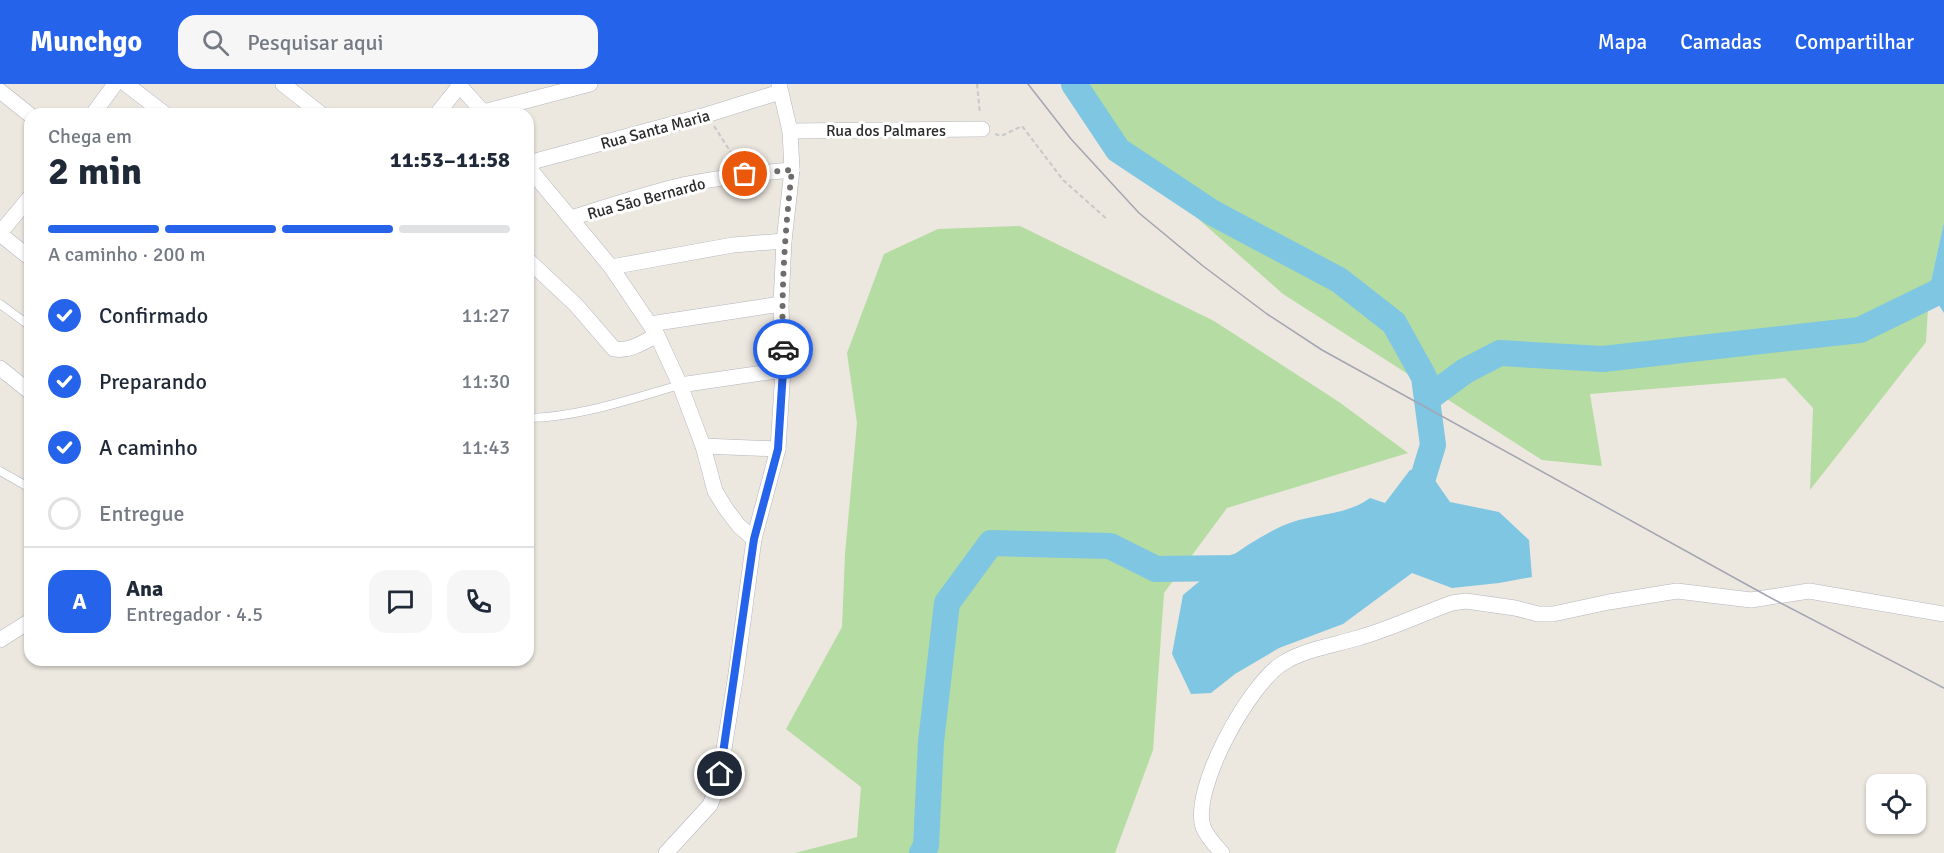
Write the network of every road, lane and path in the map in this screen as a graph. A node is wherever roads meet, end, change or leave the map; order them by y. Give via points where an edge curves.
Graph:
1 (116, 84) edge
2 (126, 84) edge
3 (283, 84) edge
4 (590, 84) edge
5 (977, 84) edge
6 (459, 85) edge
7 (780, 88) edge
8 (0, 91) edge
9 (98, 108) edge
10 (157, 108) edge
11 (313, 108) edge
12 (442, 108) edge
13 (480, 108) edge
14 (502, 108) edge
15 (24, 110) edge
16 (706, 115) junction
17 (982, 129) junction
18 (790, 131) junction
19 (534, 163) edge
20 (792, 170) junction
21 (534, 172) edge
22 (745, 174) junction
23 (24, 204) edge
24 (571, 218) junction
25 (1108, 220) dead end
26 (0, 234) edge
27 (784, 241) junction
28 (24, 253) edge
29 (534, 266) edge
30 (611, 267) junction
31 (0, 304) edge
32 (781, 304) junction
33 (24, 322) edge
34 (653, 330) junction
35 (0, 368) edge
36 (783, 370) junction
37 (680, 385) junction
38 (24, 387) edge
39 (534, 418) edge
40 (703, 446) junction
41 (778, 449) junction
42 (0, 471) edge
43 (24, 485) edge
44 (754, 539) junction
45 (1944, 615) edge
46 (24, 625) edge
47 (0, 640) edge
48 (666, 853) edge
49 (1222, 853) edge

1 - 9 street
2 - 10 street
3 - 11 street
4 - 14 street
5 - 17 path
6 - 12 street
6 - 13 street
7 - 16 street, Rua Santa Maria
7 - 18 street
8 - 15 street
16 - 19 street, Rua Santa Maria
16 - 22 path
17 - 18 street, Rua dos Palmares
17 - 25 path via 1001,136 1022,126 1063,180
18 - 20 street
20 - 22 street, Rua São Bernardo
20 - 27 street
21 - 24 street
22 - 24 street, Rua São Bernardo via 687,184
23 - 26 street
24 - 30 street
26 - 28 street
27 - 30 street via 733,245
27 - 32 street
29 - 34 street via 576,305 614,350 633,347
30 - 34 street
31 - 33 lane
32 - 34 street
32 - 36 street
34 - 37 street
35 - 38 street
36 - 37 street
36 - 41 street
37 - 39 lane via 566,416
37 - 40 street
40 - 41 street
40 - 44 street via 715,491 732,518
41 - 44 street
42 - 43 lane
44 - 48 street via 720,774 710,805
45 - 49 street via 1809,591 1750,600 1677,591 1553,614 1466,601 1452,603 1286,661 1265,677 1232,728 1205,792 1203,826
46 - 47 street

